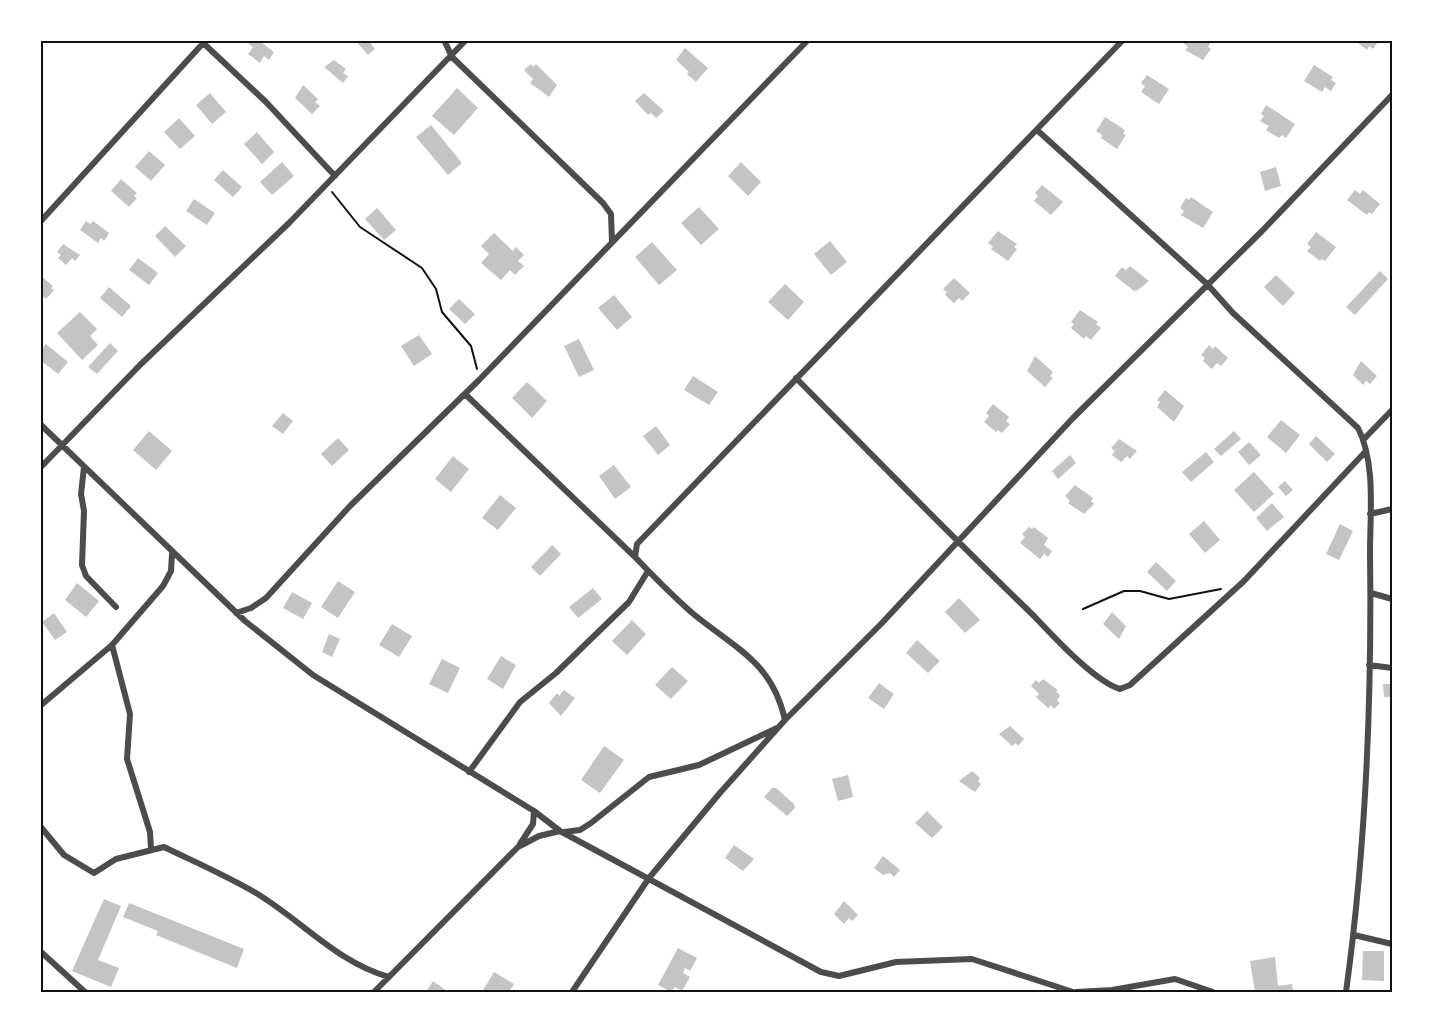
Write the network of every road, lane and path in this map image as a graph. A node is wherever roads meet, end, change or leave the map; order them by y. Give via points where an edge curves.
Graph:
1 (444, 40) edge
2 (466, 40) edge
3 (808, 40) edge
4 (1123, 40) edge
5 (203, 42) edge
6 (452, 57) junction
7 (1392, 95) edge
8 (1038, 130) junction
9 (335, 176) junction
10 (327, 185) junction
11 (40, 222) edge
12 (612, 243) junction
13 (1207, 284) junction
14 (796, 378) junction
15 (479, 380) junction
16 (465, 394) junction
17 (1392, 410) edge
18 (40, 424) edge
19 (1364, 440) junction
20 (63, 446) junction
21 (1366, 451) junction
22 (84, 467) junction
23 (40, 468) edge
24 (1392, 509) edge
25 (1370, 514) junction
26 (958, 543) junction
27 (172, 554) junction
28 (635, 557) junction
29 (648, 571) junction
30 (1227, 587) dead end
31 (1371, 593) junction
32 (1392, 599) edge
33 (116, 607) dead end
34 (1083, 609) dead end
35 (237, 613) junction
36 (112, 645) junction
37 (1369, 665) junction
38 (1392, 668) edge
39 (40, 706) edge
40 (785, 720) junction
41 (779, 727) junction
42 (469, 772) junction
43 (534, 811) junction
44 (40, 826) edge
45 (562, 832) junction
46 (518, 847) junction
47 (151, 849) junction
48 (649, 878) junction
49 (1354, 935) junction
50 (1392, 944) edge
51 (40, 951) edge
52 (389, 977) junction
53 (85, 993) edge
54 (374, 993) edge
55 (572, 993) edge
56 (1075, 993) edge
57 (1212, 993) edge
58 (1346, 993) edge

1 - 6 street
2 - 6 street
3 - 12 street
4 - 8 street
5 - 9 street
5 - 11 street
6 - 9 street
6 - 12 street via 603,203 611,214
7 - 13 street
8 - 13 street
8 - 14 street
9 - 10 street
10 - 15 path via 360,227 422,268 436,289 442,312 471,346
10 - 20 street via 140,365
12 - 15 street
13 - 19 street via 1233,313 1358,428
13 - 26 street via 1074,418
14 - 26 street
14 - 28 street via 637,544
15 - 16 street
16 - 28 street
16 - 35 street via 350,507 266,598
17 - 19 street
18 - 20 street
19 - 21 street
20 - 22 street
20 - 23 street
21 - 25 street
21 - 26 street via 1244,581 1126,688 1109,684 1080,661
22 - 27 street
22 - 33 street via 82,565 86,576
24 - 25 street
25 - 31 street
26 - 40 street
27 - 35 street
27 - 36 street via 171,571 163,586
28 - 29 street
29 - 40 street via 770,678
29 - 42 street via 629,602 520,702
30 - 34 path via 1169,598 1124,591
31 - 32 street
31 - 37 street
35 - 42 street via 313,675
36 - 39 street
36 - 47 street via 130,714 127,759 150,832
37 - 38 street
37 - 49 street via 1365,810
40 - 41 street
41 - 45 street via 699,765 650,777 580,830
41 - 48 street
42 - 43 street
43 - 45 street
43 - 46 street via 533,824
44 - 47 street via 64,855 94,873 116,859
45 - 46 street via 539,836
45 - 48 street
46 - 52 street
47 - 52 street via 164,847 257,894 353,961
48 - 55 street
48 - 56 street via 821,972 839,976 896,962 972,959
49 - 50 street
49 - 58 street
51 - 53 street
52 - 54 street
56 - 57 street via 1176,979

